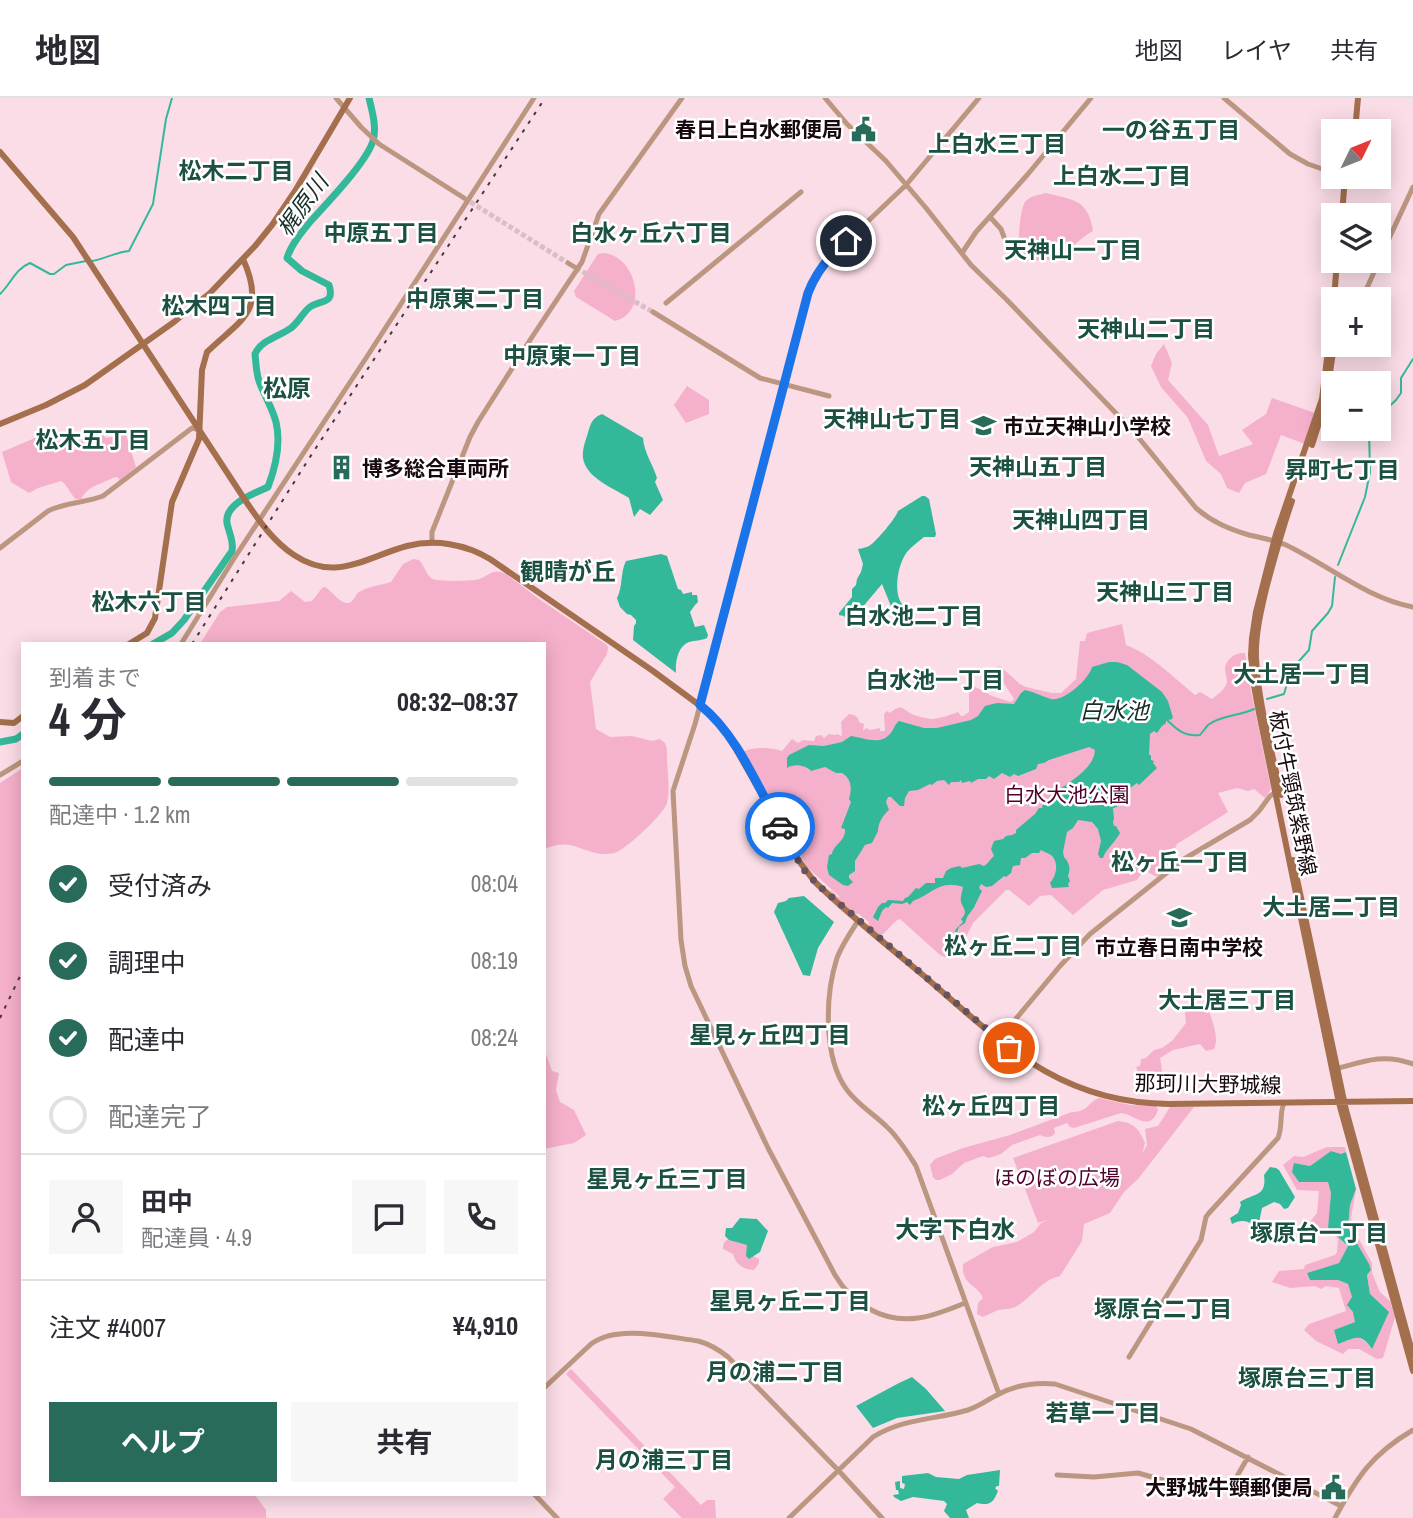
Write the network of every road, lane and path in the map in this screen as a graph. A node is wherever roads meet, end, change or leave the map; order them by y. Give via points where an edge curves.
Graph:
1 (336, 98) edge
2 (350, 98) edge
3 (534, 98) edge
4 (682, 98) edge
5 (825, 98) edge
6 (979, 98) edge
7 (1091, 98) edge
8 (1224, 98) edge
9 (1356, 98) edge
10 (344, 108) junction
11 (1354, 119) edge
12 (0, 152) edge
13 (1321, 168) edge
14 (906, 185) junction
15 (1413, 187) edge
16 (801, 192) dead end
17 (464, 198) tunnel mouth
18 (990, 217) junction
19 (1391, 234) edge
20 (1004, 237) dead end
21 (962, 253) junction
22 (243, 259) junction
23 (568, 263) tunnel mouth
24 (576, 268) tunnel mouth
25 (666, 303) dead end
26 (653, 312) tunnel mouth
27 (142, 343) junction
28 (1328, 357) edge
29 (1332, 357) edge
30 (784, 385) junction
31 (829, 396) dead end
32 (0, 424) edge
33 (200, 430) junction
34 (259, 520) junction
35 (1276, 541) junction
36 (432, 543) junction
37 (0, 548) edge
38 (1413, 607) edge
39 (132, 642) edge
40 (182, 642) edge
41 (700, 705) junction
42 (21, 717) edge
43 (0, 722) edge
44 (21, 762) edge
45 (0, 775) edge
46 (1276, 792) junction
47 (858, 921) junction
48 (999, 1039) junction
49 (1413, 1064) edge
50 (1336, 1069) junction
51 (1413, 1101) edge
52 (1284, 1103) junction
53 (1342, 1103) junction
54 (965, 1303) junction
55 (1413, 1354) edge
56 (1129, 1357) dead end
57 (1413, 1371) edge
58 (546, 1386) edge
59 (999, 1394) junction
60 (1413, 1430) edge
61 (1248, 1457) junction
62 (838, 1470) junction
63 (1057, 1475) dead end
64 (536, 1496) edge
65 (1341, 1506) junction
66 (557, 1518) edge
67 (789, 1518) edge
68 (881, 1518) edge
69 (1335, 1518) edge

1 - 10 street
2 - 10 main road
3 - 34 street
4 - 36 street via 605,204 582,262 478,422 432,532
5 - 14 street
6 - 14 street
7 - 18 street
8 - 13 street via 1290,153
9 - 11 main road
10 - 17 street via 378,143
10 - 22 main road via 287,203
12 - 27 main road, 那珂川大野城線 via 84,252
14 - 21 street
14 - 30 street via 817,272
15 - 19 street
16 - 25 street
18 - 20 street
18 - 21 street
21 - 35 street via 1134,432 1196,508 1232,530
22 - 27 main road via 210,293
22 - 33 main road via 253,289 251,306 207,352
23 - 24 street
26 - 30 street via 760,378
27 - 32 main road via 74,392
27 - 33 main road, 那珂川大野城線
28 - 35 main road, 板付牛頸筑紫野線 via 1322,400
29 - 35 main road, 板付牛頸筑紫野線 via 1322,416
30 - 31 street
30 - 41 street
33 - 34 main road, 那珂川大野城線
33 - 37 street via 192,428 103,496 48,511
33 - 39 main road via 172,502 155,618 147,633
34 - 36 main road, 那珂川大野城線 via 293,555 329,567 349,567
34 - 40 street
35 - 38 street via 1386,599
35 - 46 main road, 板付牛頸筑紫野線 via 1256,612 1251,655
35 - 50 main road, 板付牛頸筑紫野線 via 1256,639 1257,678
36 - 41 main road, 那珂川大野城線 via 459,546 485,556
41 - 47 main road, 那珂川大野城線 via 729,735 803,869
41 - 54 street via 673,791 681,940 691,986 768,1148 846,1292 871,1310 895,1318 929,1316
42 - 43 main road via 13,723
44 - 45 street
46 - 48 street via 1255,816 1184,859 1090,934
46 - 53 main road, 板付牛頸筑紫野線
47 - 48 main road, 那珂川大野城線
47 - 54 street via 837,957 828,994 835,1066 848,1091 899,1139 916,1166
48 - 52 main road, 那珂川大野城線 via 1054,1077 1116,1099 1161,1104
49 - 50 street via 1378,1058
50 - 53 main road, 板付牛頸筑紫野線
51 - 53 main road, 那珂川大野城線
52 - 53 main road, 那珂川大野城線
52 - 56 street via 1278,1138 1206,1217 1201,1240
53 - 55 main road, 板付牛頸筑紫野線
53 - 57 main road, 板付牛頸筑紫野線
54 - 59 street
58 - 62 street via 591,1344 609,1334 698,1340 728,1357
59 - 61 street via 1032,1383 1055,1384 1180,1424
59 - 62 street via 973,1408 883,1431
60 - 65 street via 1380,1453
61 - 63 street via 1236,1478 1208,1491 1138,1473
61 - 65 street
62 - 67 street
62 - 68 street
64 - 66 street
65 - 69 street

